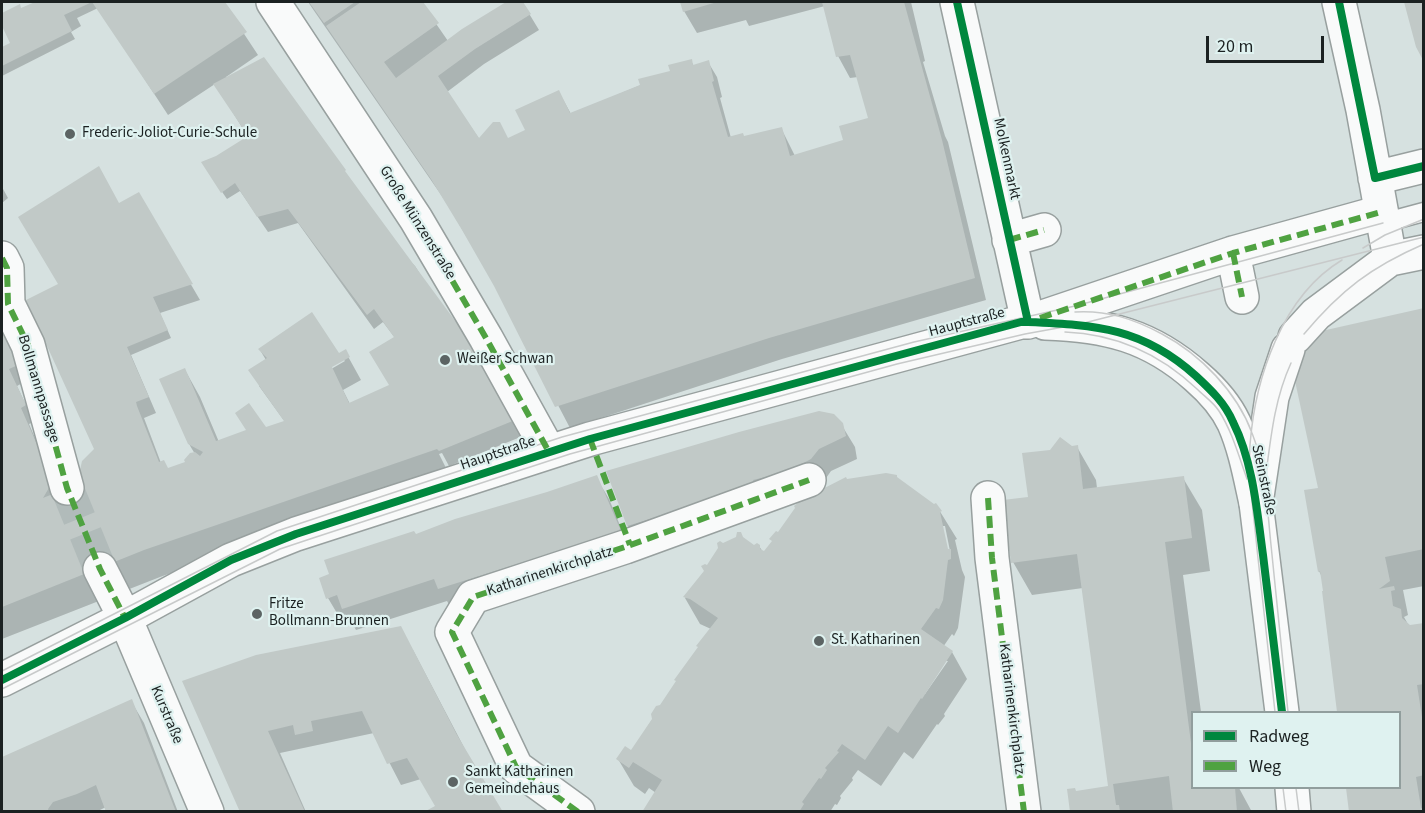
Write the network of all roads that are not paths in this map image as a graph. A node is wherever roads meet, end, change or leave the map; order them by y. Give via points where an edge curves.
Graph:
1 (273, 2) edge
2 (1339, 2) edge
3 (959, 8) edge
4 (1424, 166) edge
5 (1375, 178) junction
6 (1424, 212) edge
7 (1382, 217) junction
8 (1044, 230) dead end
9 (1424, 235) edge
10 (1009, 240) junction
11 (1424, 252) edge
12 (1233, 253) junction
13 (2, 258) edge
14 (1390, 259) junction
15 (1242, 297) dead end
16 (1028, 322) junction
17 (549, 452) junction
18 (809, 480) dead end
19 (67, 488) tunnel mouth
20 (988, 498) dead end
21 (1256, 503) junction
22 (100, 569) tunnel mouth
23 (125, 618) junction
24 (2, 680) edge
25 (1282, 711) edge
26 (1292, 789) edge
27 (207, 812) edge
28 (578, 812) edge
29 (1024, 812) edge
30 (1294, 812) edge

1 - 17 street, Große Münzenstraße via 416,219
2 - 5 street
3 - 10 street, Molkenmarkt
4 - 5 street
5 - 7 street
6 - 7 lane
7 - 12 street, Hauptstraße
7 - 14 street
8 - 10 street
9 - 14 lane
10 - 16 street, Molkenmarkt
11 - 14 street
12 - 15 street
12 - 16 street, Hauptstraße
13 - 19 street, Bollmannpassage via 7,267 8,304 28,345
14 - 21 street, Steinstraße via 1316,314 1291,343 1272,397
16 - 17 street, Hauptstraße
16 - 21 street, Steinstraße via 1107,328 1145,341 1180,362 1212,391 1233,421
17 - 23 street, Hauptstraße via 296,534 231,560
18 - 28 street, Katharinenkirchplatz via 474,597 452,632 516,767
20 - 29 street, Katharinenkirchplatz
21 - 25 street, Steinstraße
22 - 23 street
23 - 24 street, Hauptstraße
23 - 27 street, Kurstraße
26 - 30 street

